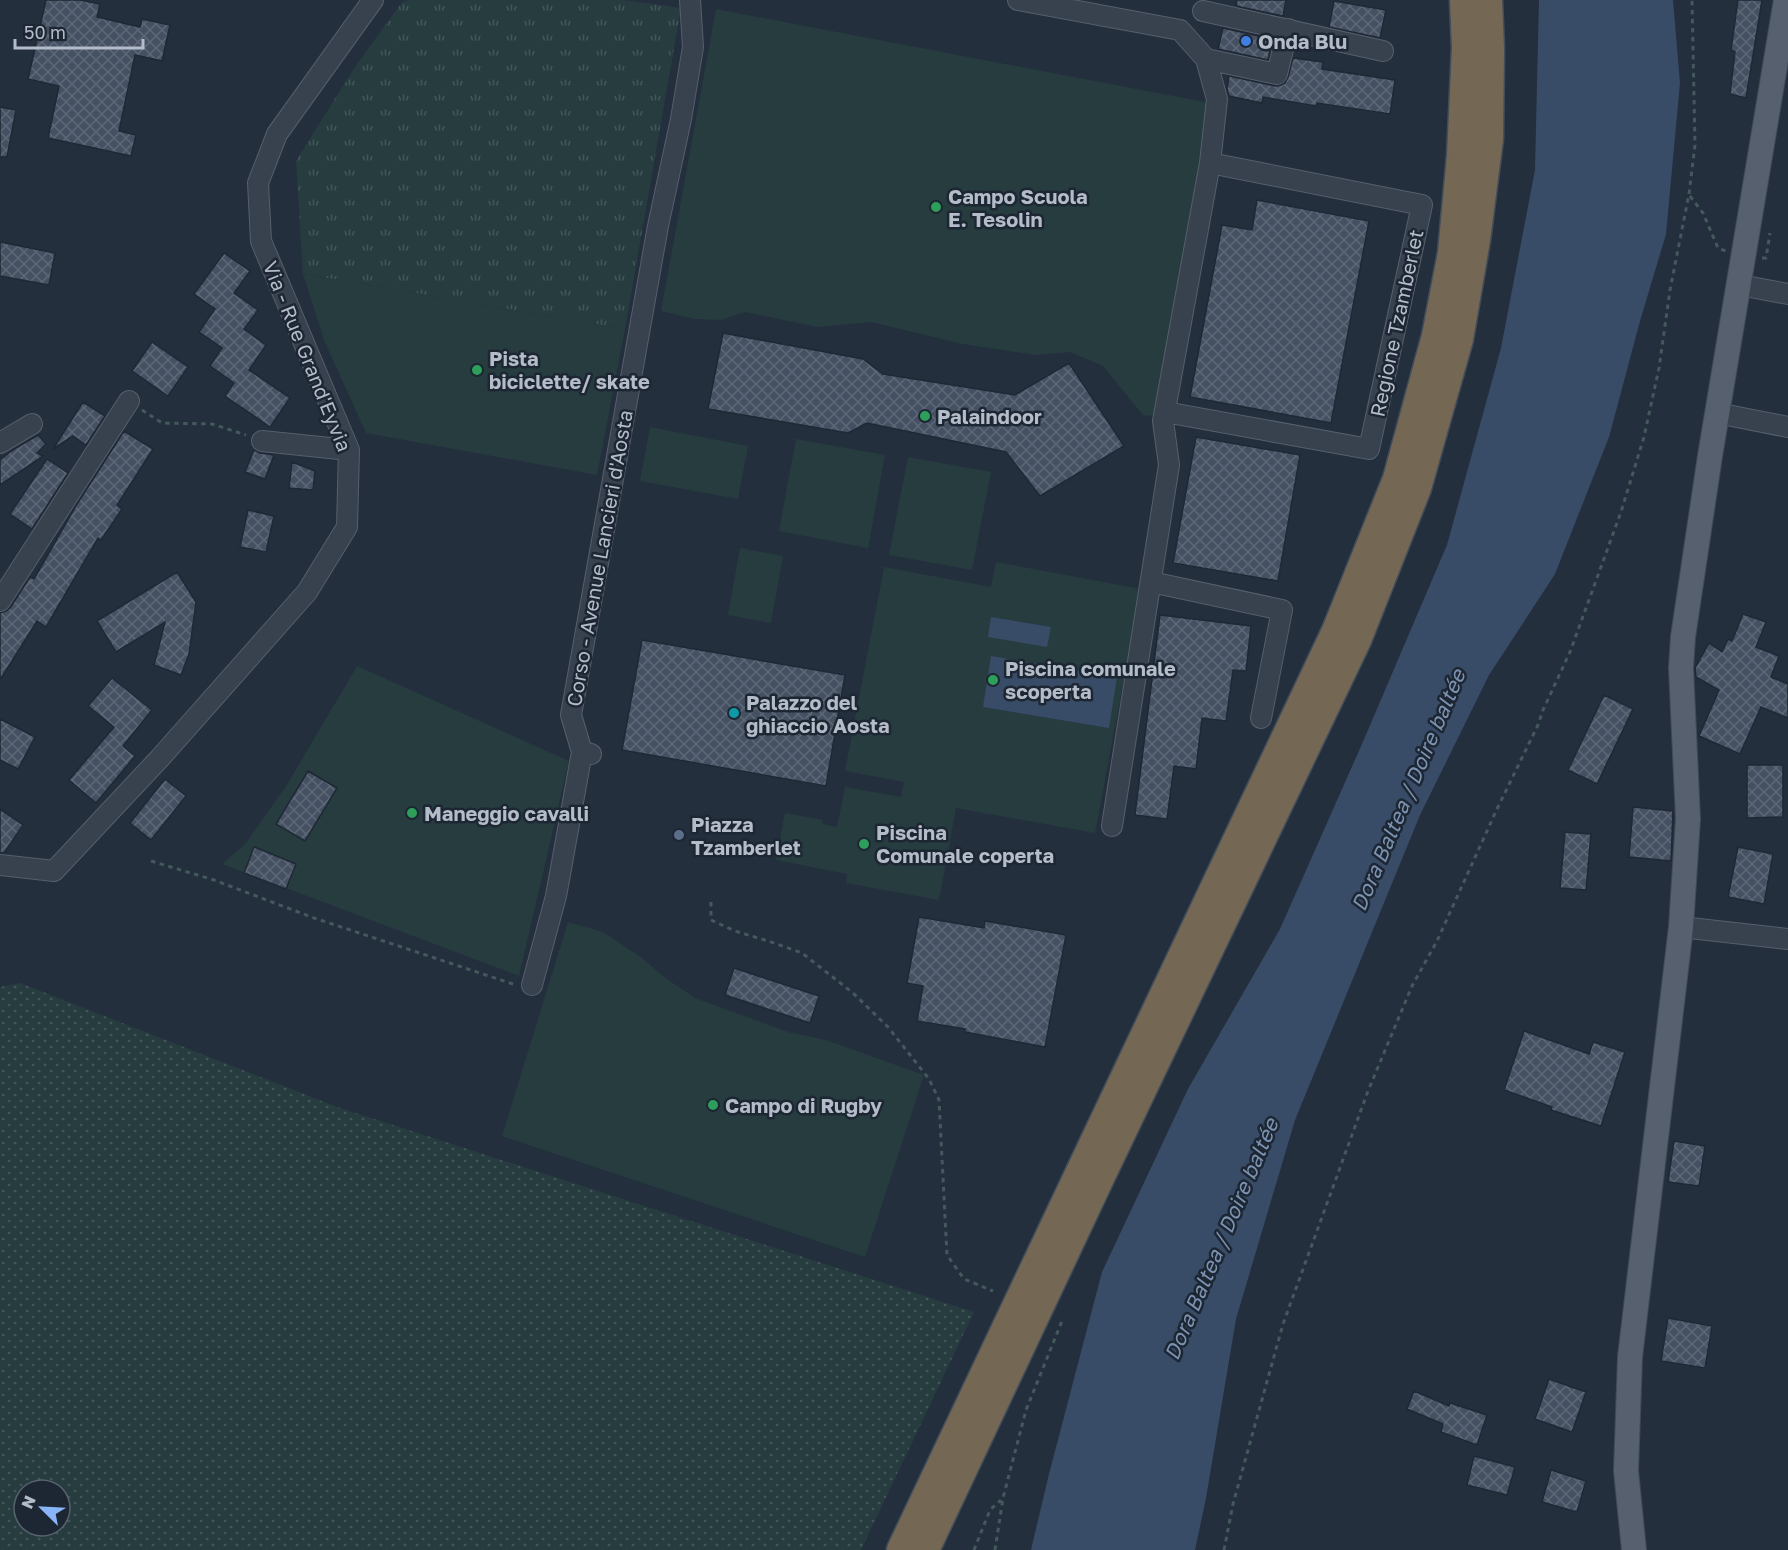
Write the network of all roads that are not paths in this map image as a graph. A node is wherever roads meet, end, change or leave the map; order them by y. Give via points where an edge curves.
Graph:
1 (373, 0) edge
2 (690, 0) edge
3 (1018, 0) edge
4 (1464, 0) edge
5 (1488, 0) edge
6 (1786, 0) edge
7 (1208, 5) edge
8 (1288, 29) junction
9 (1180, 30) junction
10 (1383, 51) dead end
11 (1206, 59) junction
12 (1210, 163) junction
13 (1740, 285) junction
14 (1788, 294) edge
15 (129, 401) road end
16 (1165, 412) junction
17 (1718, 413) junction
18 (32, 424) dead end
19 (1788, 427) edge
20 (262, 441) road end
21 (0, 443) edge
22 (349, 450) junction
23 (1151, 582) junction
24 (0, 601) edge
25 (1261, 718) dead end
26 (1112, 826) dead end
27 (0, 865) edge
28 (1681, 927) junction
29 (1788, 939) edge
30 (532, 985) road end
31 (901, 1550) edge
32 (925, 1550) edge
33 (1634, 1550) edge

1 - 22 street, Via - Rue Grand'Eyvia via 277,134 258,183 261,241
2 - 30 street, Corso - Avenue Lancieri d'Aosta via 693,47 571,715 587,753
3 - 9 street
4 - 31 highway via 1462,144 1452,253 1436,336 1397,479 1336,631
5 - 32 highway via 1489,140 1476,240 1459,339 1417,488 1357,640
6 - 13 main road
7 - 8 street
7 - 9 street
8 - 10 street
8 - 11 street via 1277,74
9 - 11 street
11 - 12 street via 1217,99
12 - 16 street
12 - 16 street, Regione Tzamberlet via 1422,205 1369,449
13 - 14 street
13 - 17 main road
15 - 24 street
16 - 23 street via 1169,465
17 - 19 street
17 - 28 main road via 1683,637 1688,819
18 - 21 street
20 - 22 street
22 - 27 street, Via - Rue Grand'Eyvia via 347,527 307,592 54,872
23 - 25 street via 1282,610
23 - 26 street
28 - 29 street
28 - 33 main road via 1630,1356 1626,1471

